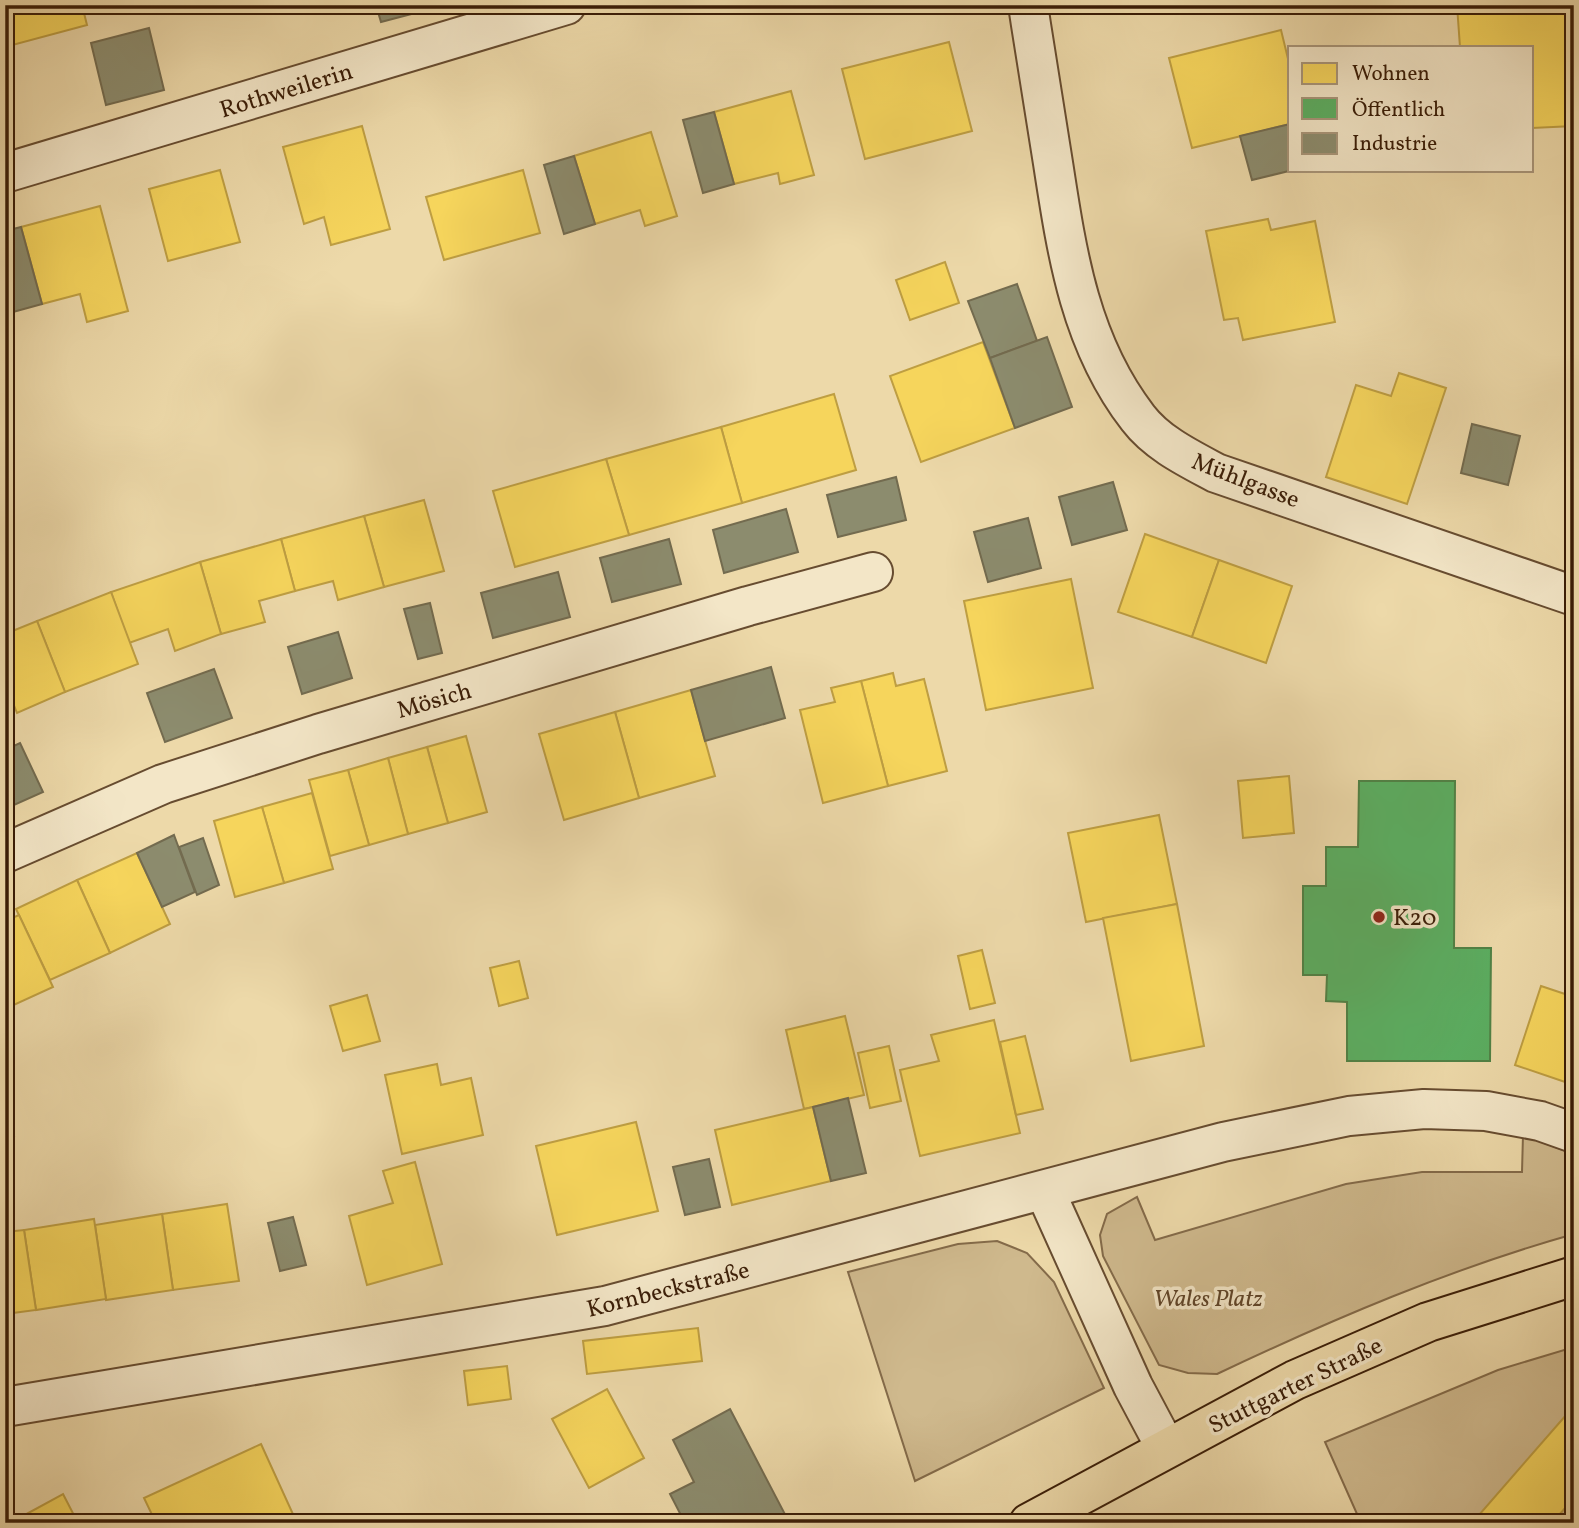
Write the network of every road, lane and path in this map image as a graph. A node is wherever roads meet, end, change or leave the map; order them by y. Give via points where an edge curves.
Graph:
1 (566, 5) edge
2 (1028, 5) edge
3 (5, 173) edge
4 (873, 572) dead end
5 (1574, 596) edge
6 (5, 853) edge
7 (1557, 1127) edge
8 (1045, 1191) junction
9 (1574, 1276) edge
10 (5, 1407) edge
11 (1166, 1448) junction
12 (1029, 1523) edge

1 - 3 street, Rothweilerin
2 - 5 street, Mühlgasse via 1065,242 1083,316 1104,364 1139,420 1177,453 1216,473
4 - 6 street, Mösich via 176,779
7 - 8 street via 1486,1111 1424,1109 1349,1116 1223,1142
8 - 10 street, Kornbeckstraße via 605,1306
8 - 11 street
9 - 11 main road, Stuttgarter Straße via 1429,1322 1294,1380
11 - 12 main road, Stuttgarter Straße

